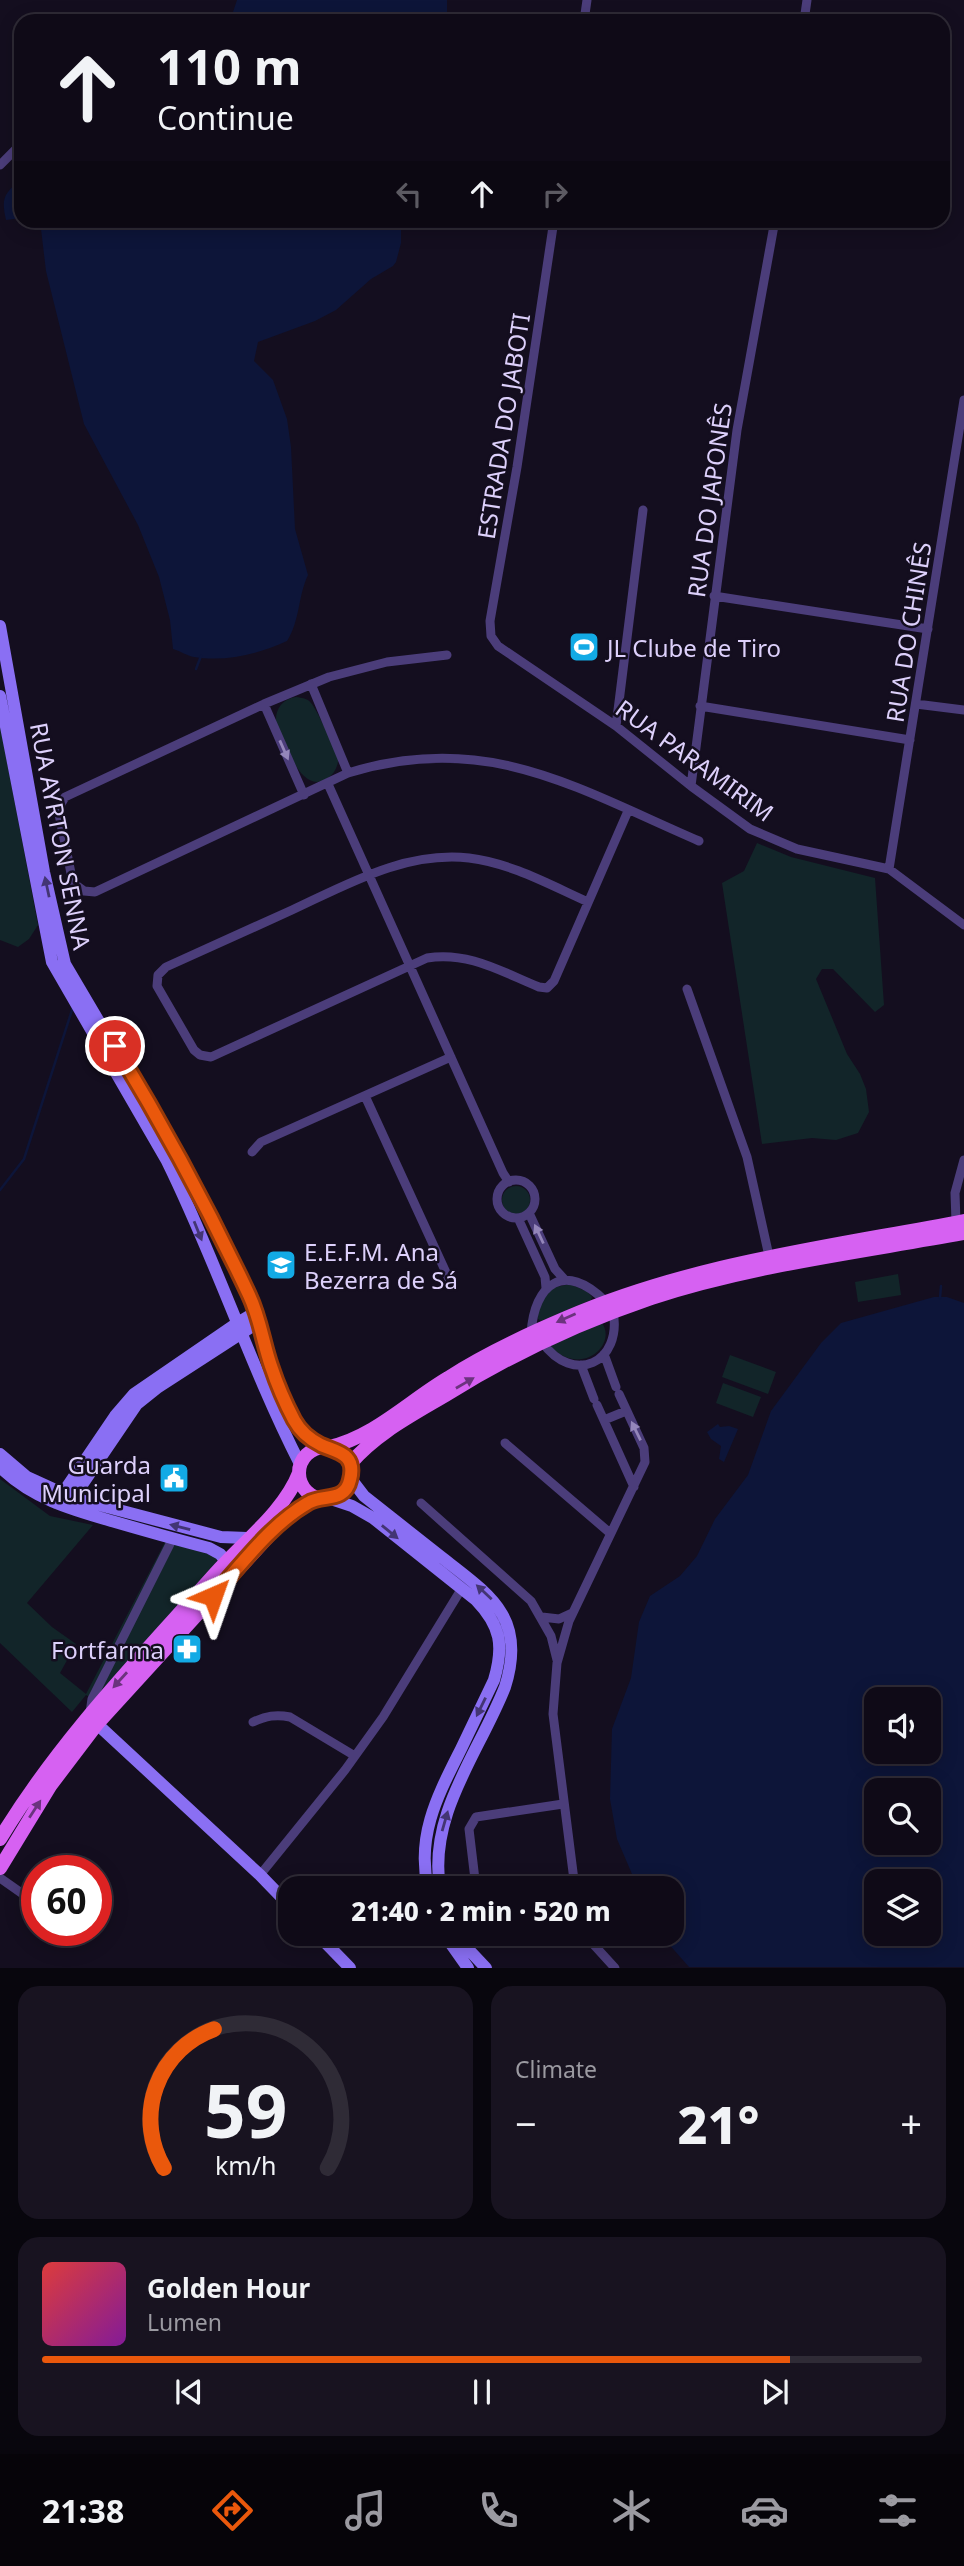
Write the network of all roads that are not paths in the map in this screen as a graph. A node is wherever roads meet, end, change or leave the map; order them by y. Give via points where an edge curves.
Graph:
1 (14, 151) edge
2 (0, 165) edge
3 (553, 228) edge
4 (774, 228) edge
5 (964, 400) edge
6 (643, 510) dead end
7 (714, 596) junction
8 (0, 626) edge
9 (928, 629) junction
10 (491, 636) joint
11 (447, 655) dead end
12 (311, 684) junction
13 (0, 696) edge
14 (264, 704) junction
15 (916, 704) junction
16 (700, 706) junction
17 (964, 710) edge
18 (616, 726) junction
19 (910, 740) junction
20 (348, 773) junction
21 (328, 784) junction
22 (691, 786) junction
23 (304, 795) junction
24 (628, 811) junction
25 (699, 841) dead end
26 (889, 869) junction
27 (369, 875) junction
28 (589, 902) junction
29 (964, 925) edge
30 (57, 958) junction
31 (410, 967) junction
32 (687, 989) dead end
33 (451, 1057) junction
34 (365, 1096) junction
35 (252, 1152) dead end
36 (964, 1160) edge
37 (509, 1182) junction
38 (529, 1213) junction
39 (518, 1218) junction
40 (961, 1225) edge
41 (549, 1256) junction
42 (769, 1256) junction
43 (538, 1261) junction
44 (449, 1279) dead end
45 (565, 1280) junction
46 (546, 1288) junction
47 (609, 1306) junction
48 (258, 1317) junction
49 (238, 1329) junction
50 (536, 1338) junction
51 (604, 1354) junction
52 (581, 1365) junction
53 (626, 1411) junction
54 (604, 1420) junction
55 (505, 1443) dead end
56 (326, 1447) junction
57 (0, 1454) edge
58 (0, 1467) edge
59 (300, 1469) junction
60 (626, 1469) junction
61 (642, 1469) junction
62 (350, 1472) junction
63 (634, 1487) junction
64 (324, 1498) junction
65 (64, 1501) junction
66 (421, 1503) dead end
67 (610, 1533) junction
68 (170, 1538) junction
69 (247, 1538) junction
70 (415, 1544) junction
71 (226, 1561) junction
72 (462, 1588) junction
73 (573, 1612) junction
74 (542, 1617) junction
75 (557, 1663) junction
76 (94, 1718) junction
77 (253, 1722) dead end
78 (472, 1740) junction
79 (355, 1756) junction
80 (22, 1804) junction
81 (563, 1804) junction
82 (0, 1828) edge
83 (0, 1839) edge
84 (0, 1868) edge
85 (260, 1875) junction
86 (427, 1876) edge
87 (439, 1876) edge
88 (474, 1876) edge
89 (573, 1876) edge
90 (0, 1878) edge
91 (21, 1893) edge
92 (278, 1894) edge
93 (329, 1946) edge
94 (452, 1946) edge
95 (466, 1946) edge
96 (595, 1946) edge
97 (350, 1968) edge
98 (468, 1968) edge
99 (486, 1968) edge
100 (615, 1968) edge

1 - 2 street
3 - 10 street, ESTRADA DO JABOTI
4 - 7 street, RUA DO JAPONÊS via 737,430
5 - 9 street, RUA DO CHINÊS
6 - 18 street
7 - 9 street
7 - 16 street, RUA DO JAPONÊS
30 -> 8 street, RUA AYRTON SENNA
9 - 15 street, RUA DO CHINÊS
10 - 18 street, RUA PARAMIRIM via 498,646
11 - 12 street via 368,666
12 - 14 street
12 - 20 street
13 - 30 street, RUA AYRTON SENNA
14 -> 23 street
14 - 23 street via 65,797 59,814 73,883 95,892
15 - 17 street
15 - 19 street, RUA DO CHINÊS
16 - 19 street
16 - 22 street, RUA DO JAPONÊS
18 - 22 street, RUA PARAMIRIM
19 - 26 street, RUA DO CHINÊS
20 - 21 street
20 - 24 street via 405,759 479,759 533,771
21 - 23 street
21 - 27 street
22 - 26 street, RUA PARAMIRIM via 750,829 782,843
24 - 25 street
24 - 28 street
26 - 29 street, RUA PARAMIRIM
27 - 28 street via 424,859 470,858 516,870
27 - 31 street
27 - 31 street via 166,967 158,975 158,990 194,1050 211,1057
28 - 31 street via 547,988 458,957 427,958
30 - 48 street, RUA AYRTON SENNA via 72,975 190,1176
30 -> 49 street, RUA AYRTON SENNA via 182,1191
31 - 33 street
32 - 42 street via 750,1164
33 - 34 street
33 - 37 street
34 - 35 street via 261,1142
34 - 44 street
36 - 40 street via 956,1193
37 - 38 street via 522,1181 532,1189 535,1201
37 - 39 street via 500,1189 499,1206 506,1215
38 - 39 street
41 -> 38 street
39 - 43 street
40 - 42 main road
40 - 47 main road
41 - 43 street
41 - 45 street
42 - 47 main road via 681,1277
43 - 46 street
45 - 46 street
45 - 47 street via 590,1289
46 - 50 street via 536,1304
47 - 50 main road
47 - 51 street via 616,1326 613,1342
48 - 49 street
48 - 56 street, RUA AYRTON SENNA via 271,1366 295,1422 308,1437
49 - 59 street, RUA AYRTON SENNA
49 - 65 street via 137,1404
50 - 52 street via 551,1355
50 - 56 main road via 489,1354 356,1439
62 -> 50 main road via 368,1444
51 - 52 street
51 - 53 street
52 - 54 street
53 - 54 street
61 -> 53 street via 646,1455
54 - 60 street
55 - 67 street
56 - 59 main road via 309,1452
56 - 62 main road via 342,1452
57 - 65 street
58 - 65 street via 20,1486
59 - 64 main road via 304,1489
59 - 69 main road via 286,1500
60 - 61 street
60 - 63 street
61 - 63 street
62 - 64 main road via 344,1492
62 - 70 street via 364,1496
63 - 67 street
64 -> 70 street via 364,1512
64 - 76 main road via 296,1511 275,1529
65 - 68 street
69 -> 65 street via 209,1534
66 - 74 street via 515,1584
67 - 73 street
68 - 71 street via 209,1548
68 - 76 street via 92,1699
69 - 71 main road
70 - 72 street
78 -> 70 street via 499,1701 509,1674 509,1629 487,1592
71 -> 76 main road
72 -> 78 street via 487,1612 499,1645 494,1681
72 - 79 street
73 - 74 street via 559,1619
73 - 75 street
74 - 75 street
75 - 81 street via 553,1714
76 - 80 main road via 48,1765
84 -> 76 main road
76 - 85 street
77 - 79 street via 266,1716 290,1717
78 - 86 street via 434,1803 427,1831
87 -> 78 street via 445,1816
79 - 85 street
80 - 82 street
80 - 83 main road
81 - 88 street via 476,1817 469,1829
81 - 89 street
85 - 92 street
90 - 91 street
93 - 97 street
94 - 98 street
95 - 99 street
96 - 100 street

